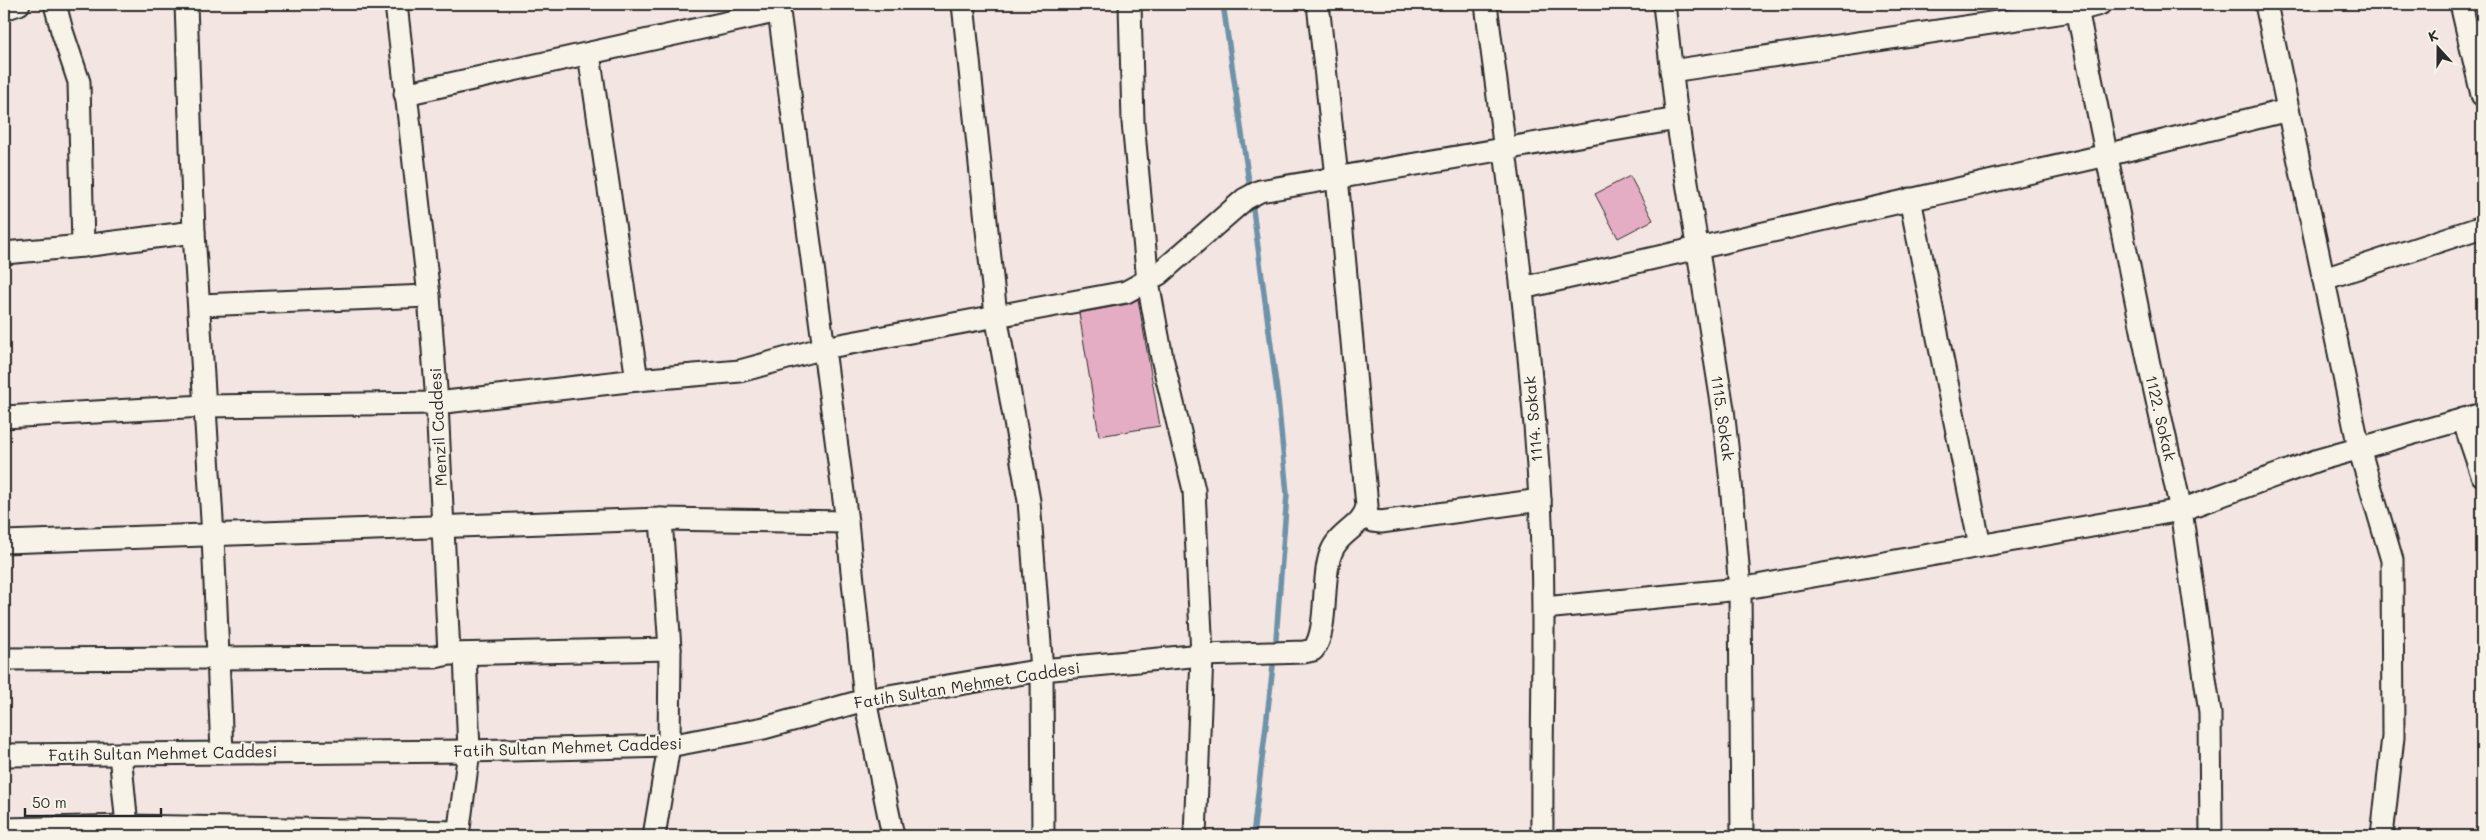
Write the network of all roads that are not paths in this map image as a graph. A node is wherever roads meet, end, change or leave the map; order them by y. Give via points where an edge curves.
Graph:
1 (19, 4) edge
2 (57, 4) edge
3 (186, 4) edge
4 (396, 4) edge
5 (963, 4) edge
6 (1130, 4) edge
7 (1318, 4) edge
8 (1486, 4) edge
9 (1664, 4) edge
10 (2100, 4) edge
11 (2266, 4) edge
12 (2461, 4) edge
13 (778, 7) edge
14 (2077, 7) edge
15 (4, 9) edge
16 (589, 54) junction
17 (1672, 71) junction
18 (405, 94) junction
19 (2482, 95) edge
20 (2288, 110) junction
21 (1677, 119) junction
22 (1504, 148) junction
23 (2107, 155) junction
24 (1337, 177) junction
25 (1910, 200) junction
26 (2482, 228) edge
27 (194, 232) junction
28 (83, 246) junction
29 (1697, 247) junction
30 (4, 252) edge
31 (2324, 278) junction
32 (1148, 282) junction
33 (1522, 288) junction
34 (428, 296) junction
35 (200, 305) junction
36 (996, 315) junction
37 (824, 348) junction
38 (637, 380) junction
39 (438, 403) junction
40 (204, 406) junction
41 (2473, 416) edge
42 (4, 417) edge
43 (2359, 448) junction
44 (2482, 475) edge
45 (1540, 500) junction
46 (2181, 510) junction
47 (1365, 516) junction
48 (661, 518) junction
49 (847, 522) junction
50 (443, 525) junction
51 (213, 536) junction
52 (4, 542) edge
53 (1980, 546) junction
54 (1740, 590) junction
55 (1544, 608) junction
56 (670, 649) junction
57 (457, 654) junction
58 (1202, 655) junction
59 (4, 659) edge
60 (219, 660) junction
61 (1042, 670) junction
62 (865, 700) junction
63 (669, 746) junction
64 (468, 751) junction
65 (222, 752) junction
66 (120, 754) junction
67 (4, 755) edge
68 (4, 829) edge
69 (128, 831) edge
70 (459, 834) edge
71 (654, 836) edge
72 (893, 836) edge
73 (1043, 836) edge
74 (1195, 836) edge
75 (1542, 836) edge
76 (1742, 836) edge
77 (2211, 836) edge
78 (2382, 836) edge

1 - 15 street
2 - 28 street via 62,31 79,82
3 - 27 street
4 - 18 street, Menzil Caddesi
5 - 36 street
6 - 32 street via 1133,122
7 - 24 street
8 - 22 street, 1114. Sokak
9 - 17 street, 1115. Sokak
10 - 14 street
11 - 20 street
12 - 19 street
13 - 16 street
13 - 37 street
14 - 17 street
14 - 23 street, 1122. Sokak
16 - 18 street
16 - 38 street
17 - 21 street, 1115. Sokak
18 - 34 street, Menzil Caddesi
20 - 23 street
20 - 31 street
21 - 22 street
21 - 29 street, 1115. Sokak
22 - 24 street
22 - 33 street, 1114. Sokak
23 - 25 street
23 - 46 street, 1122. Sokak
24 - 32 street via 1255,193
24 - 47 street via 1367,506
25 - 29 street
25 - 53 street
26 - 31 street
27 - 28 street
27 - 35 street
28 - 30 street
29 - 33 street
29 - 54 street, 1115. Sokak via 1722,409
31 - 43 street
32 - 36 street via 1126,292
32 - 58 street via 1162,358 1194,490
33 - 45 street, 1114. Sokak
34 - 35 street
34 - 39 street, Menzil Caddesi
35 - 40 street
36 - 37 street
36 - 61 street via 1029,500
37 - 38 street via 740,371
37 - 49 street
38 - 39 street
39 - 40 street
39 - 50 street, Menzil Caddesi
40 - 42 street
40 - 51 street
41 - 43 street
41 - 44 street
43 - 46 street
43 - 78 street via 2392,560 2393,737
45 - 47 street via 1381,522
45 - 55 street, 1114. Sokak
46 - 53 street
46 - 77 street, 1122. Sokak via 2210,713
47 - 58 street, Fatih Sultan Mehmet Caddesi via 1338,539 1331,552 1320,638 1313,650
48 - 49 street
48 - 50 street
48 - 56 street
49 - 62 street
50 - 51 street
50 - 57 street, Menzil Caddesi
51 - 52 street
51 - 60 street
53 - 54 street
54 - 55 street
54 - 76 street, 1115. Sokak
55 - 75 street, 1114. Sokak
56 - 57 street
56 - 63 street
57 - 60 street
57 - 64 street, Menzil Caddesi
58 - 61 street, Fatih Sultan Mehmet Caddesi
58 - 74 street
59 - 60 street
60 - 65 street
61 - 62 street, Fatih Sultan Mehmet Caddesi
61 - 73 street
62 - 63 street, Fatih Sultan Mehmet Caddesi via 764,728
62 - 72 street
63 - 64 street, Fatih Sultan Mehmet Caddesi
63 - 71 street
64 - 65 street, Fatih Sultan Mehmet Caddesi
64 - 70 street, Menzil Caddesi
65 - 66 street, Fatih Sultan Mehmet Caddesi
66 - 67 street, Fatih Sultan Mehmet Caddesi
66 - 69 street
68 - 69 street
69 - 70 street

